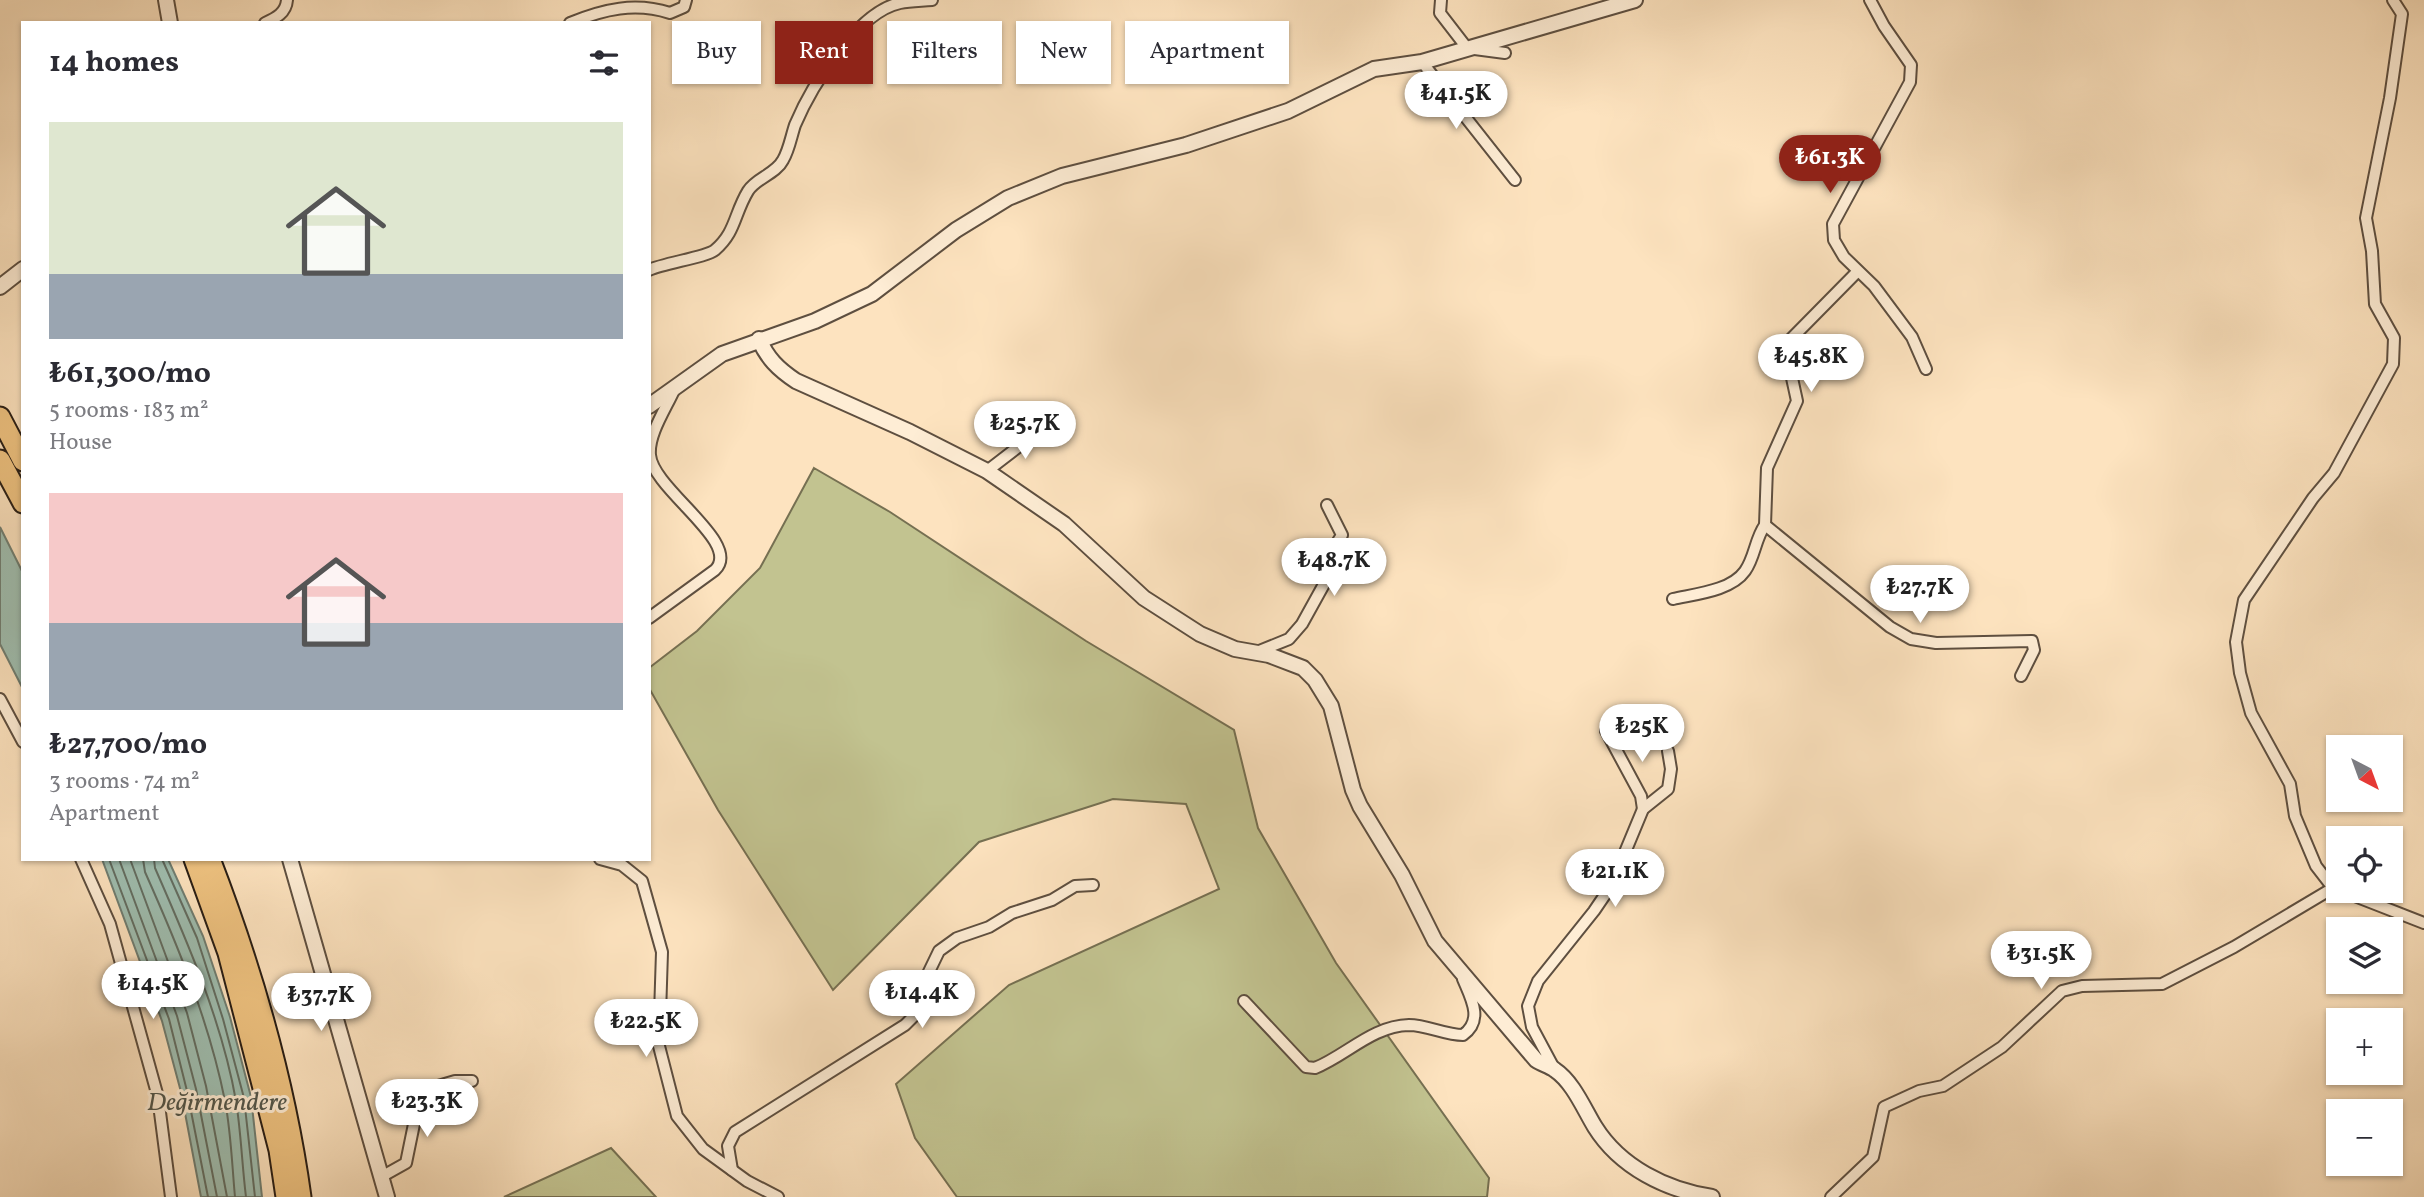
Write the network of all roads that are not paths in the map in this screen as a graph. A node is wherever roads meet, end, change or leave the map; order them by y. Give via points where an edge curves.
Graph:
1 (166, 0) edge
2 (287, 0) edge
3 (686, 0) edge
4 (932, 0) edge
5 (1441, 0) edge
6 (1635, 0) edge
7 (1870, 0) edge
8 (2393, 0) edge
9 (170, 21) edge
10 (269, 21) edge
11 (577, 21) edge
12 (1467, 48) junction
13 (1505, 53) dead end
14 (1422, 62) junction
15 (1515, 180) dead end
16 (651, 270) edge
17 (21, 271) edge
18 (1857, 272) junction
19 (0, 287) edge
20 (760, 339) junction
21 (1926, 369) dead end
22 (676, 386) junction
23 (651, 405) edge
24 (0, 417) edge
25 (1044, 427) dead end
26 (651, 443) edge
27 (21, 457) edge
28 (651, 459) edge
29 (0, 460) edge
30 (987, 471) junction
31 (21, 499) edge
32 (1327, 505) dead end
33 (1765, 525) junction
34 (1673, 599) dead end
35 (651, 617) edge
36 (1251, 654) junction
37 (2021, 676) dead end
38 (0, 699) edge
39 (1606, 731) dead end
40 (21, 738) edge
41 (1668, 751) dead end
42 (1643, 809) junction
43 (82, 861) edge
44 (195, 861) edge
45 (211, 861) edge
46 (291, 861) edge
47 (607, 861) edge
48 (2326, 876) edge
49 (1093, 885) dead end
50 (2326, 896) edge
51 (2373, 903) edge
52 (2424, 923) edge
53 (1461, 973) junction
54 (1244, 1001) dead end
55 (1555, 1070) junction
56 (472, 1081) dead end
57 (732, 1170) junction
58 (381, 1177) junction
59 (171, 1197) edge
60 (286, 1197) edge
61 (301, 1197) edge
62 (387, 1197) edge
63 (778, 1197) edge
64 (1712, 1197) edge
65 (1831, 1197) edge

1 - 9 street
2 - 10 street via 280,15
3 - 11 street via 684,7 670,13 626,6
4 - 16 street via 898,3 880,13 838,52 821,74 782,163 751,185 730,235 712,253
5 - 12 street via 1440,13
6 - 12 street
7 - 18 street via 1908,58 1911,72 1902,98 1833,224 1834,240
8 - 48 street via 2402,13 2366,218 2375,304 2394,338 2393,364 2334,472 2244,600 2236,642 2251,713 2290,783 2295,816 2316,866
12 - 13 street
12 - 14 street
14 - 15 street
14 - 20 street via 1374,69 1288,111 1186,145 1062,176 1008,198 956,230 872,294 816,321
17 - 19 street
18 - 21 street via 1874,286 1912,337
18 - 33 street via 1790,340 1787,355 1797,401 1767,468
20 - 22 street via 722,354
20 - 30 street via 778,369 796,381
22 - 23 street
22 - 26 street
24 - 27 highway
25 - 30 street
28 - 35 street via 690,514 716,539 722,555 715,570
29 - 31 highway
30 - 36 street via 1064,524 1144,598 1200,634
32 - 36 street via 1342,535 1333,549 1328,577 1289,639
33 - 34 street via 1738,578 1716,589
33 - 37 street via 1911,639 1936,643 2032,641 2034,650
36 - 53 street via 1269,655 1303,668 1325,694 1360,806 1435,941
38 - 40 street
39 - 42 street via 1641,796
41 - 42 street via 1668,789
42 - 55 street via 1611,886 1538,981 1528,1006 1532,1027
43 - 59 street via 110,924 158,1097
44 - 60 highway via 228,953 279,1150
45 - 61 highway via 236,925 270,1040
46 - 58 street
47 - 57 street via 622,865 642,881 662,952 659,1046 677,1116 703,1149
49 - 57 street via 1075,886 1052,900 1012,913 939,951 915,1015 734,1132 728,1146
50 - 65 street via 2162,984 2062,990 2002,1047 1943,1086 1884,1107 1873,1157
51 - 52 street
53 - 54 street via 1475,1007 1474,1022 1463,1035 1412,1025 1392,1027 1315,1068 1306,1067
53 - 55 street via 1536,1060
55 - 64 street via 1605,1142 1627,1165
56 - 58 street via 438,1086 414,1125 405,1163
57 - 63 street
58 - 62 street

